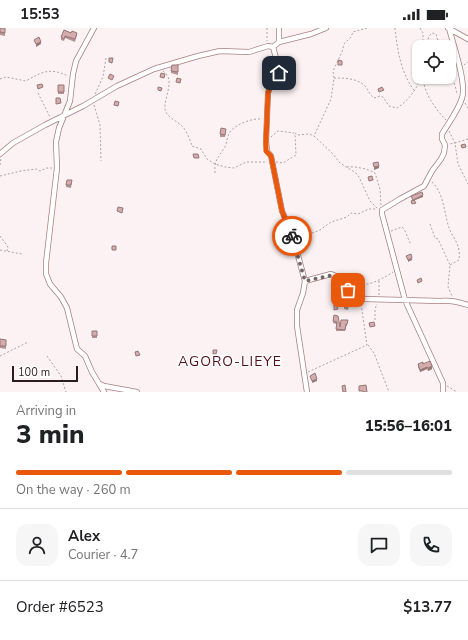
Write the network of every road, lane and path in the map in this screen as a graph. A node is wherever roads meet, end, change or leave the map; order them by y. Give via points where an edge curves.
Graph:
1 (94, 28) edge
2 (267, 28) edge
3 (279, 28) edge
4 (326, 28) edge
5 (356, 28) edge
6 (366, 28) edge
7 (395, 28) edge
8 (420, 28) edge
9 (448, 28) edge
10 (353, 32) junction
11 (468, 39) edge
12 (423, 40) edge
13 (428, 40) edge
14 (439, 40) edge
15 (279, 42) junction
16 (264, 47) junction
17 (273, 47) junction
18 (106, 58) dead end
19 (154, 69) junction
20 (334, 78) junction
21 (0, 79) edge
22 (73, 80) junction
23 (418, 84) edge
24 (424, 84) edge
25 (454, 84) edge
26 (415, 90) junction
27 (38, 93) dead end
28 (91, 102) junction
29 (459, 105) junction
30 (65, 114) junction
31 (266, 120) junction
32 (51, 121) junction
33 (447, 126) junction
34 (295, 133) junction
35 (314, 136) junction
36 (468, 139) edge
37 (266, 141) junction
38 (455, 143) junction
39 (445, 145) junction
40 (0, 153) edge
41 (101, 161) dead end
42 (271, 162) junction
43 (215, 164) junction
44 (0, 165) edge
45 (346, 167) junction
46 (56, 170) junction
47 (215, 173) dead end
48 (0, 176) edge
49 (428, 178) junction
50 (468, 184) edge
51 (377, 208) junction
52 (382, 210) junction
53 (430, 224) dead end
54 (387, 232) junction
55 (0, 236) edge
56 (293, 241) junction
57 (410, 245) dead end
58 (0, 250) edge
59 (7, 252) junction
60 (22, 254) dead end
61 (450, 265) junction
62 (397, 270) junction
63 (305, 281) junction
64 (348, 290) junction
65 (345, 299) dead end
66 (405, 300) junction
67 (453, 301) junction
68 (361, 304) dead end
69 (468, 305) edge
70 (28, 342) dead end
71 (367, 345) junction
72 (0, 356) edge
73 (47, 356) dead end
74 (305, 375) junction
75 (98, 383) junction
76 (443, 383) junction
77 (66, 392) edge
78 (104, 392) edge
79 (137, 392) edge
80 (307, 392) edge
81 (389, 392) edge
82 (443, 392) edge
83 (457, 392) edge

1 - 22 street via 76,61
2 - 16 path
3 - 15 street
4 - 15 street
5 - 10 path
6 - 10 path
7 - 26 path via 401,62
8 - 12 path
9 - 11 street
9 - 29 street via 463,89
10 - 20 path via 344,44 333,71
13 - 14 path via 432,33 435,33
15 - 17 street
16 - 17 street
16 - 19 street via 249,52 211,53
17 - 31 street via 279,69 278,76 270,86
18 - 28 path via 103,77
19 - 28 street via 121,84
19 - 43 path via 165,72 168,78 169,91 165,107 167,114 184,128 192,146 201,149 207,159
20 - 26 path via 361,82 372,97 383,97 392,108 400,106
20 - 35 path via 331,99
21 - 22 path via 6,77 26,81 50,71 61,73
22 - 30 street
23 - 26 path
24 - 33 path via 432,104 447,122
25 - 29 path
27 - 32 path
28 - 30 street
28 - 41 path via 100,126
29 - 33 street
30 - 32 street
30 - 46 street via 56,142
31 - 37 street
31 - 43 path via 245,122 233,130
32 - 40 street
33 - 38 path
33 - 39 street via 441,137
34 - 35 path
34 - 37 path via 278,131
34 - 42 path via 296,155 283,163
35 - 45 path
36 - 38 path
37 - 42 street via 266,151 271,156
38 - 39 path
38 - 50 path via 458,164
39 - 49 street via 443,156
40 - 44 path
42 - 43 path via 246,162 234,168
42 - 56 street via 282,211
43 - 47 path
45 - 51 path via 356,173 370,201
45 - 52 path via 370,169 375,173
46 - 48 path via 36,169
46 - 75 street via 46,274 67,308 77,350 85,356
49 - 52 street via 419,190
49 - 61 path via 436,186 450,230 458,245 459,260
51 - 52 path
51 - 56 path via 358,214 351,213
52 - 54 street
53 - 61 path
54 - 57 path via 402,227
54 - 62 street
55 - 59 path via 8,247
56 - 63 street
58 - 59 path
59 - 60 path
61 - 67 path via 448,287
62 - 64 path via 368,284 354,284
62 - 66 street
63 - 64 street via 333,275
63 - 74 street via 297,314 297,326
64 - 65 path
64 - 66 street via 365,299
66 - 67 street
66 - 76 street
67 - 69 street
68 - 71 path
70 - 72 path
71 - 74 path via 310,370
71 - 81 path via 374,353
73 - 77 path via 61,376
74 - 80 street
75 - 78 street
75 - 79 street
76 - 82 street
76 - 83 path

